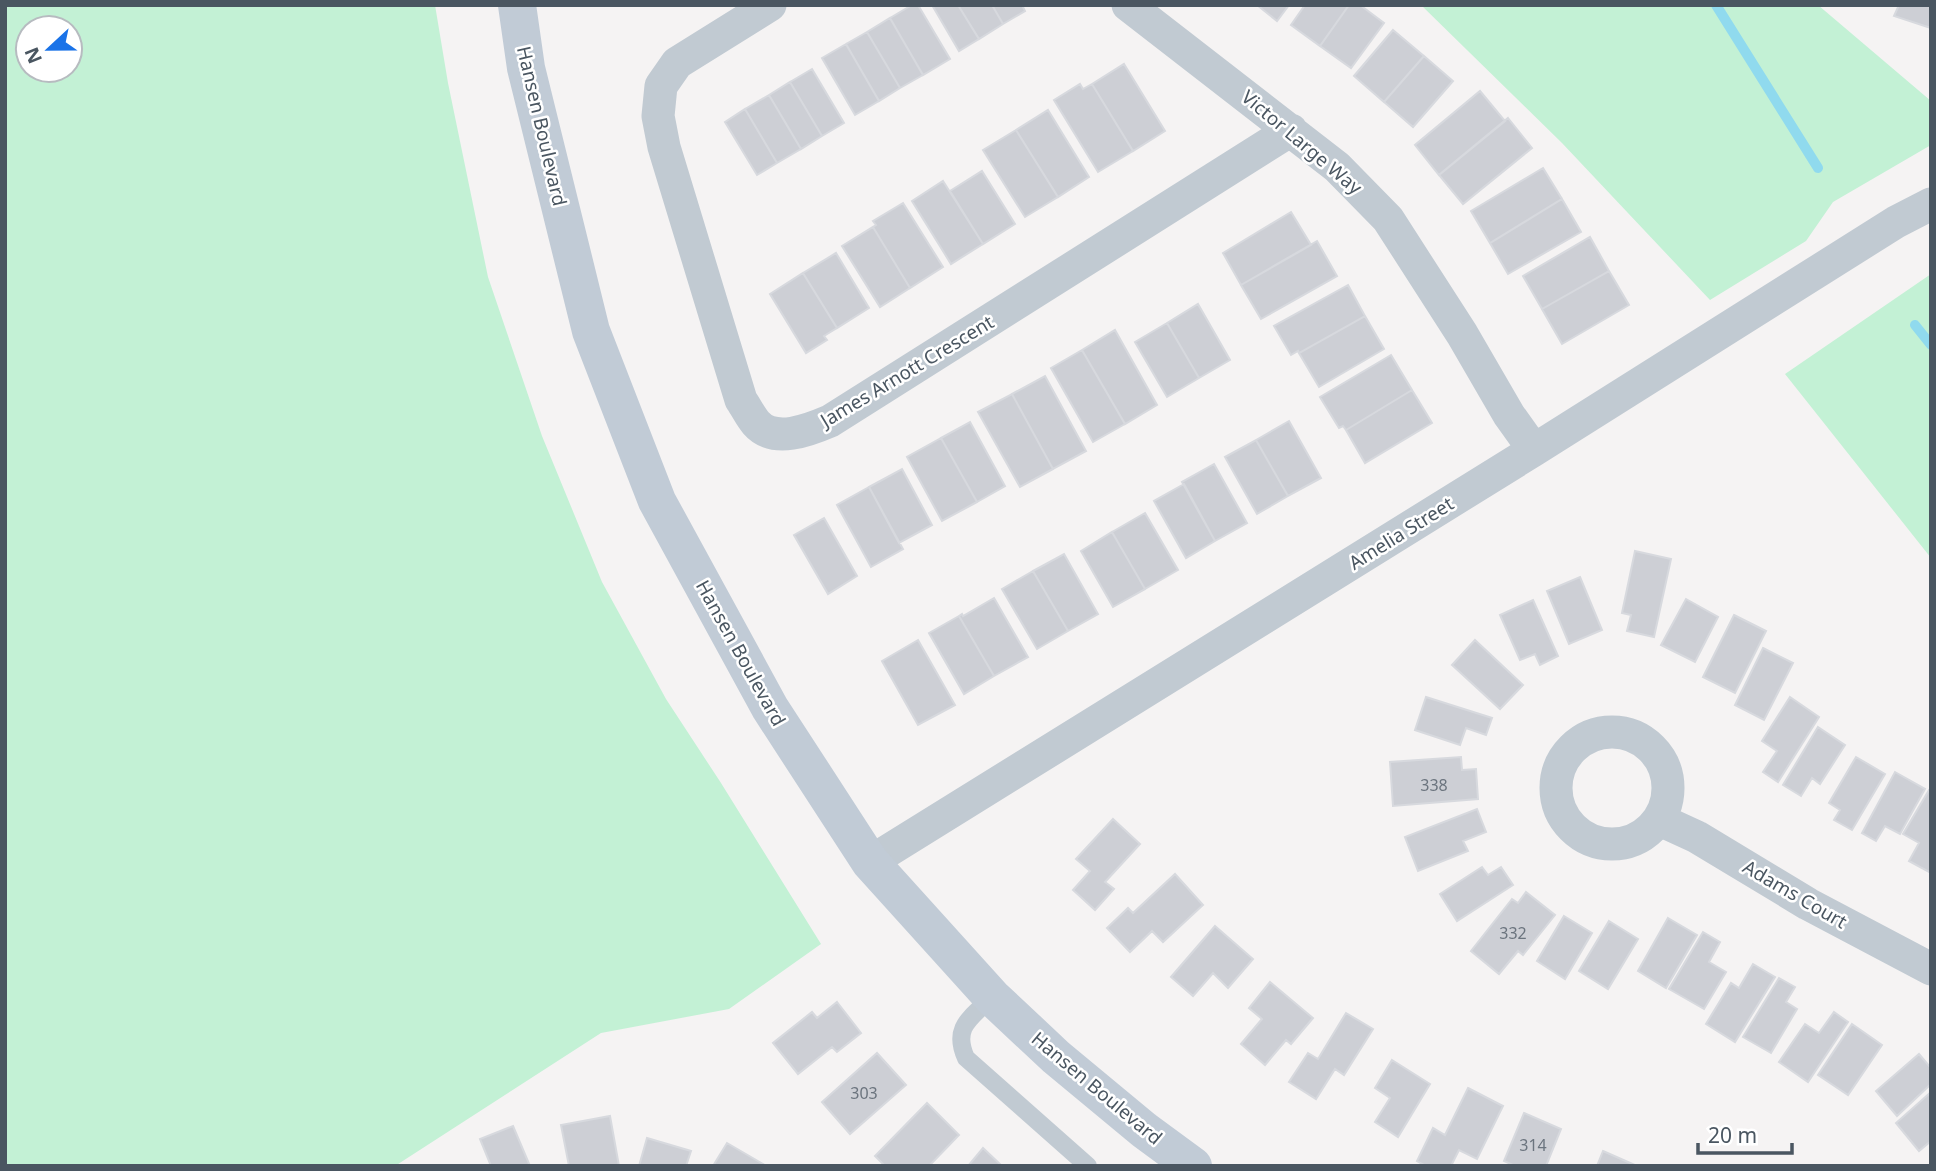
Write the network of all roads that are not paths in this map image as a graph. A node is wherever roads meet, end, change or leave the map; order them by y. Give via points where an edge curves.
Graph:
1 (517, 5) edge
2 (770, 5) edge
3 (1128, 5) edge
4 (1291, 130) junction
5 (1931, 204) edge
6 (1534, 450) junction
7 (1660, 820) dead end
8 (870, 862) junction
9 (1931, 970) edge
10 (992, 997) junction
11 (1088, 1166) edge
12 (1193, 1166) edge

1 - 8 street, Hansen Boulevard via 526,68 591,331 657,501 770,708
2 - 4 street, James Arnott Crescent via 677,62 661,86 658,116 741,400 757,425 771,432 800,433 830,421
3 - 4 street, Victor Large Way
4 - 6 street, Victor Large Way via 1337,167 1388,219
5 - 6 street, Amelia Street
6 - 8 street, Amelia Street
7 - 9 street, Adams Court
8 - 10 street, Hansen Boulevard
10 - 11 lane via 961,1029 960,1044 966,1058
10 - 12 street, Hansen Boulevard via 1056,1057

